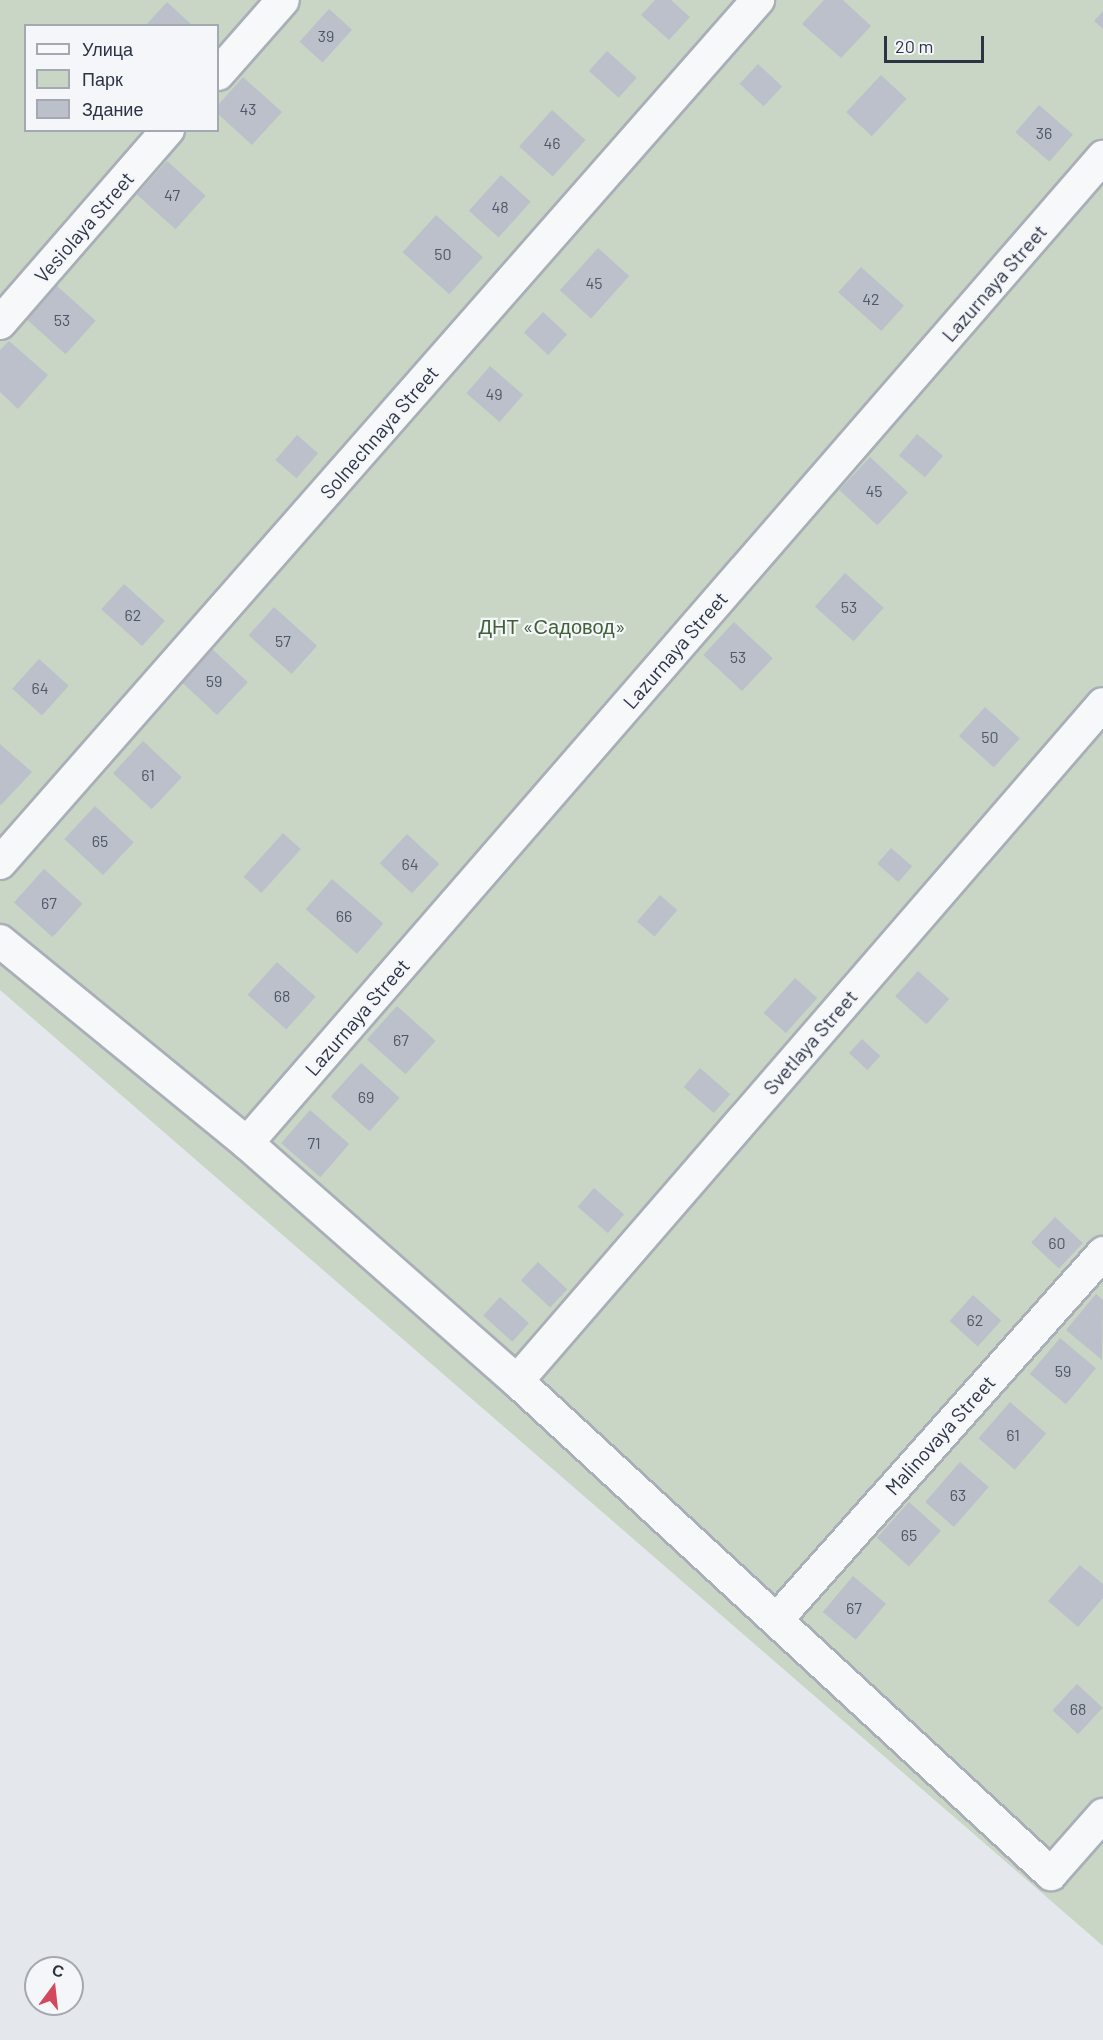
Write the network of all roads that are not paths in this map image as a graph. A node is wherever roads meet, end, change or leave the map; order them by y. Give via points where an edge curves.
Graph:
1 (283, 0) edge
2 (758, 0) edge
3 (219, 73) edge
4 (166, 132) edge
5 (1103, 157) edge
6 (0, 323) edge
7 (1103, 704) edge
8 (0, 863) edge
9 (0, 941) edge
10 (247, 1143) junction
11 (1103, 1253) edge
12 (517, 1381) junction
13 (778, 1618) junction
14 (1103, 1815) edge

1 - 3 street
2 - 8 street, Solnechnaya Street
4 - 6 street, Vesiolaya Street
5 - 10 street, Lazurnaya Street
7 - 12 street, Svetlaya Street
9 - 10 street
10 - 12 street
11 - 13 street, Malinovaya Street
12 - 13 street
13 - 14 street via 1051,1874

